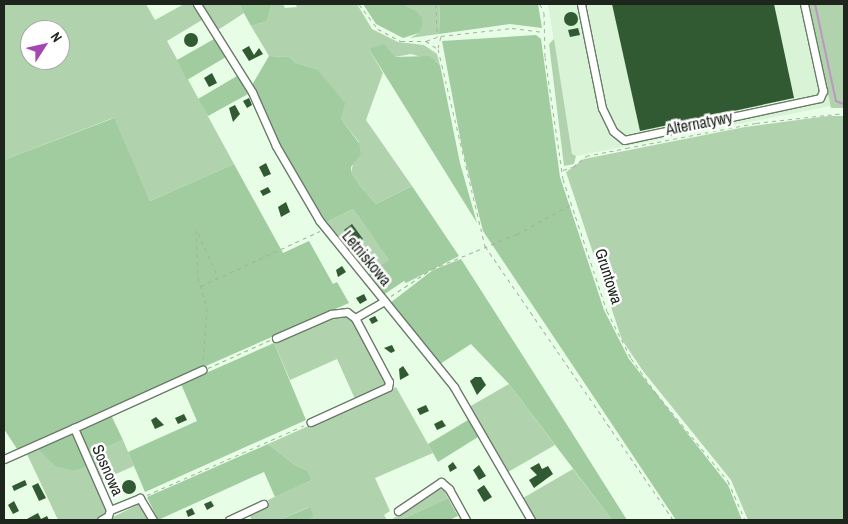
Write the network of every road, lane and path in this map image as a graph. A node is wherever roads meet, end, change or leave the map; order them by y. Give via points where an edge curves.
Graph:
1 (197, 4) edge
2 (360, 4) edge
3 (436, 4) edge
4 (540, 4) edge
5 (581, 4) edge
6 (804, 4) edge
7 (545, 32) junction
8 (441, 36) junction
9 (437, 37) junction
10 (426, 41) junction
11 (438, 49) junction
12 (844, 113) edge
13 (563, 170) junction
14 (572, 204) junction
15 (325, 229) junction
16 (485, 246) junction
17 (219, 278) junction
18 (201, 286) junction
19 (384, 300) junction
20 (355, 318) junction
21 (276, 338) joint
22 (202, 370) junction
23 (311, 422) joint
24 (74, 428) junction
25 (4, 459) edge
26 (140, 498) junction
27 (263, 504) dead end
28 (110, 510) junction
29 (398, 511) dead end
30 (464, 517) edge
31 (101, 520) edge
32 (153, 520) edge
33 (228, 520) edge
34 (531, 520) edge
35 (673, 520) edge
36 (745, 520) edge

1 - 15 street, Letniskowa via 252,92 276,146
2 - 10 path via 378,29 401,41
3 - 9 path
4 - 7 path, Gruntowa
5 - 6 street via 602,108 613,131 624,140 820,98 823,91
7 - 8 path via 512,28
7 - 13 path, Gruntowa via 545,57
8 - 9 path
8 - 11 path
9 - 10 path
10 - 11 path
11 - 16 path
12 - 13 path, Alternatywy via 756,123 586,156 573,167
13 - 14 path, Gruntowa
14 - 16 path via 517,234
14 - 36 path, Gruntowa via 607,311 632,358 656,393 728,481
15 - 17 path
15 - 19 street, Letniskowa
16 - 19 path via 432,269
16 - 35 path
17 - 18 path
17 - 18 path via 196,230
18 - 22 path via 207,308
19 - 20 street
19 - 34 street, Letniskowa via 454,387
20 - 21 street via 340,311
20 - 23 street via 389,386
21 - 22 path
22 - 24 street
23 - 26 path, Sosnowa
24 - 25 street
24 - 28 street, Sosnowa
26 - 28 street, Sosnowa
26 - 32 street
27 - 33 street
28 - 31 street via 110,514
29 - 30 street via 441,482 449,489

